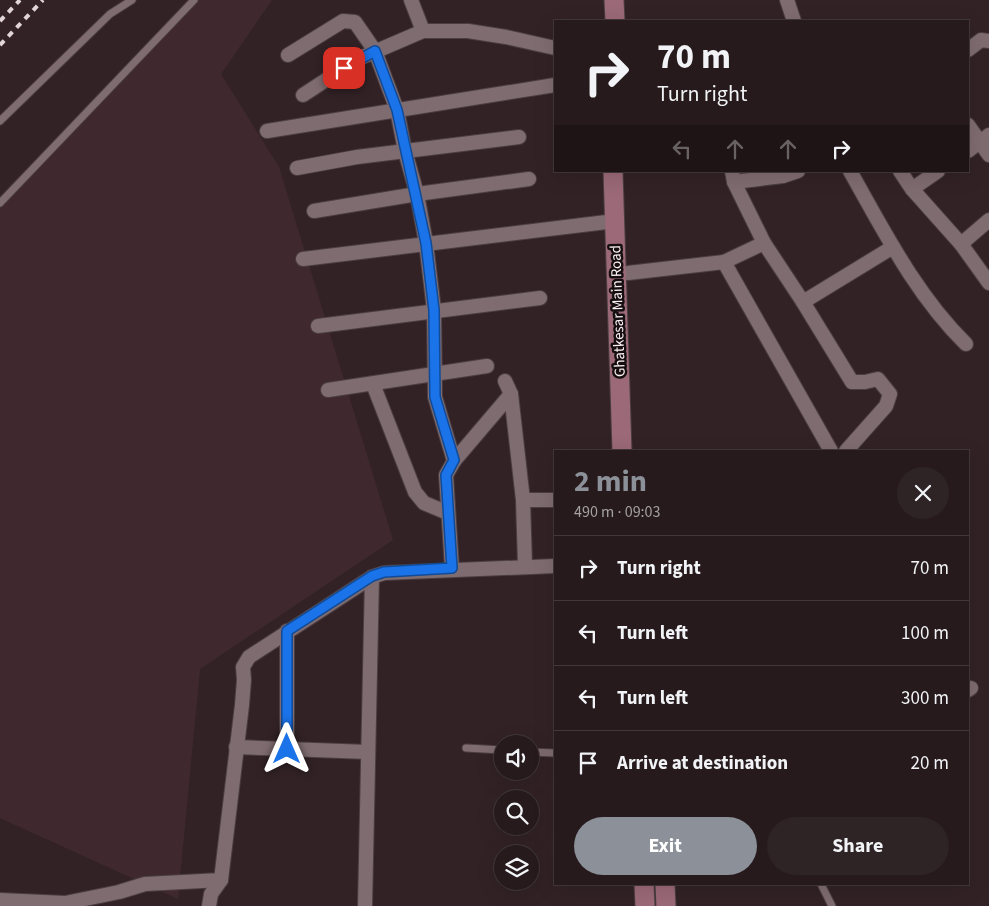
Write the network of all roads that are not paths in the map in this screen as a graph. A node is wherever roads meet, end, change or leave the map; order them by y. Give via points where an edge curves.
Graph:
1 (132, 0) edge
2 (194, 0) edge
3 (411, 0) edge
4 (614, 0) edge
5 (787, 0) edge
6 (615, 20) edge
7 (794, 20) edge
8 (423, 31) junction
9 (989, 41) edge
10 (554, 48) edge
11 (969, 49) edge
12 (375, 51) junction
13 (288, 55) dead end
14 (554, 85) edge
15 (303, 95) dead end
16 (397, 110) junction
17 (0, 121) edge
18 (969, 126) edge
19 (267, 131) dead end
20 (519, 137) dead end
21 (985, 139) edge
22 (969, 150) edge
23 (405, 151) junction
24 (989, 156) edge
25 (297, 168) dead end
26 (613, 172) edge
27 (625, 172) edge
28 (795, 172) edge
29 (851, 172) edge
30 (901, 172) edge
31 (937, 172) edge
32 (733, 176) edge
33 (528, 179) dead end
34 (912, 189) junction
35 (417, 194) junction
36 (0, 203) edge
37 (314, 210) dead end
38 (989, 220) edge
39 (615, 221) junction
40 (426, 243) junction
41 (764, 243) junction
42 (961, 244) junction
43 (893, 247) junction
44 (303, 258) dead end
45 (724, 262) junction
46 (622, 274) junction
47 (989, 283) edge
48 (540, 298) dead end
49 (803, 302) junction
50 (434, 310) junction
51 (318, 326) dead end
52 (966, 344) dead end
53 (487, 366) dead end
54 (434, 376) junction
55 (505, 381) dead end
56 (373, 384) junction
57 (328, 390) dead end
58 (511, 394) junction
59 (622, 450) edge
60 (634, 450) edge
61 (830, 450) edge
62 (847, 450) edge
63 (454, 460) junction
64 (523, 500) junction
65 (554, 500) edge
66 (448, 513) junction
67 (525, 565) junction
68 (554, 566) edge
69 (452, 568) junction
70 (372, 576) junction
71 (287, 631) junction
72 (236, 747) junction
73 (466, 748) dead end
74 (287, 749) junction
75 (494, 750) edge
76 (368, 752) junction
77 (539, 752) edge
78 (554, 753) edge
79 (221, 880) junction
80 (644, 885) edge
81 (665, 885) edge
82 (822, 885) edge
83 (0, 900) edge
84 (210, 900) edge
85 (65, 903) junction
86 (40, 906) edge
87 (365, 906) edge
88 (645, 906) edge
89 (666, 906) edge
90 (832, 906) edge

1 - 17 lane via 110,14
2 - 36 lane
3 - 8 street
4 - 6 main road
5 - 7 street
8 - 10 street via 468,31
8 - 12 street
9 - 11 street via 981,40
12 - 13 street via 355,22 343,21
12 - 15 street
12 - 16 street
14 - 16 street
16 - 19 street
16 - 23 street
18 - 21 street
20 - 23 street
21 - 22 street
21 - 24 street
23 - 25 street
23 - 35 street
26 - 39 main road, Ghatkesar Main Road
27 - 46 main road, Ghatkesar Main Road
28 - 32 street via 783,176
29 - 43 street
30 - 34 street
31 - 34 street
32 - 41 street
33 - 35 street
34 - 42 street
35 - 37 street
35 - 40 street
38 - 42 street
39 - 40 street
39 - 46 main road, Ghatkesar Main Road
40 - 44 street
40 - 50 street
41 - 45 street
41 - 49 street
42 - 47 street
43 - 49 street
43 - 52 street via 932,307
45 - 46 street
45 - 61 street
46 - 59 main road, Ghatkesar Main Road
46 - 60 main road, Ghatkesar Main Road
48 - 50 street
49 - 62 street via 852,382 878,379 890,394 886,406
50 - 51 street
50 - 54 street
53 - 54 street
54 - 56 street
54 - 63 street via 435,397
55 - 58 street
56 - 57 street
56 - 66 street via 415,492 424,503
58 - 63 street
58 - 64 street
63 - 66 street via 446,475
64 - 65 street
64 - 67 street
66 - 69 street
67 - 68 street
67 - 69 street
69 - 70 street via 384,572
70 - 71 street
70 - 76 street
71 - 72 street via 249,657 243,668
71 - 74 street
72 - 74 street
72 - 79 street
73 - 75 lane
74 - 76 street
76 - 87 street
77 - 78 lane
79 - 84 street
79 - 85 street via 145,884
80 - 88 main road
81 - 89 main road
82 - 90 lane
83 - 85 street
85 - 86 lane

